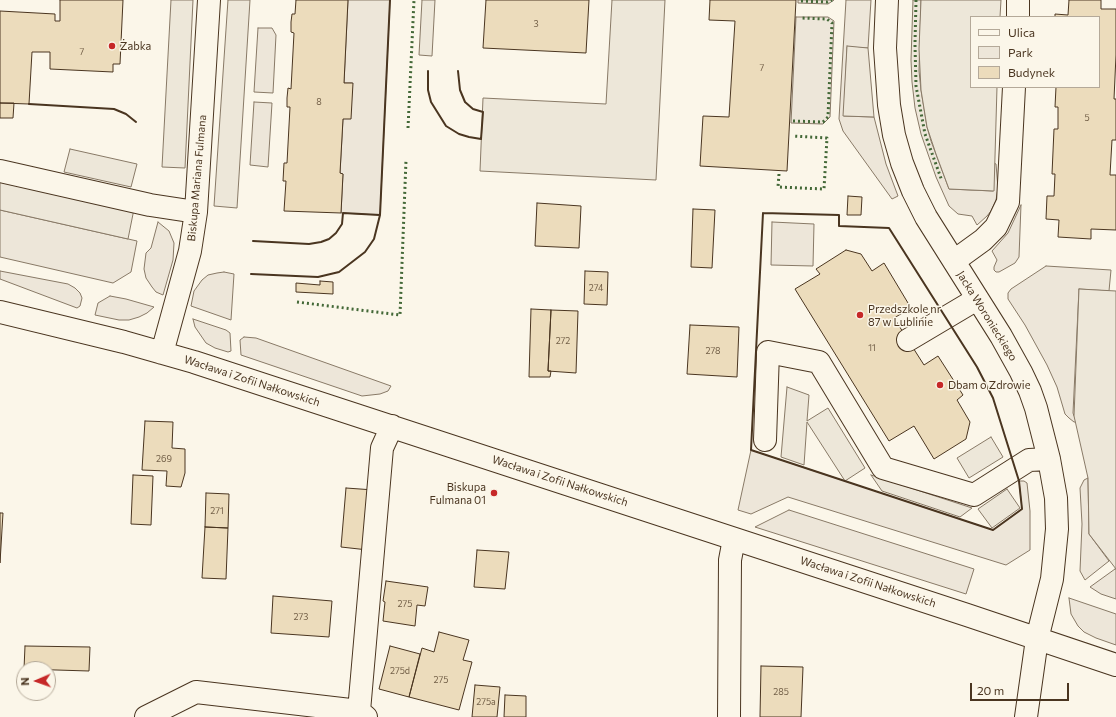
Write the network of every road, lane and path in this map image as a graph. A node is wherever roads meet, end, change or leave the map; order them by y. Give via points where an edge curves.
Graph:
1 (209, 0) edge
2 (887, 0) edge
3 (1018, 0) edge
4 (1018, 16) edge
5 (1014, 88) edge
6 (0, 171) edge
7 (196, 212) junction
8 (954, 261) junction
9 (977, 299) junction
10 (0, 312) edge
11 (908, 340) dead end
12 (162, 353) junction
13 (392, 426) junction
14 (765, 440) dead end
15 (1049, 459) junction
16 (734, 539) junction
17 (1037, 639) junction
18 (1116, 665) edge
19 (363, 714) edge
20 (146, 717) edge
21 (729, 717) edge
22 (1026, 717) edge

1 - 7 street, Biskupa Mariana Fulmana
2 - 8 street, Jacka Woronieckiego via 886,77 894,135 913,191
3 - 4 street
5 - 8 street via 1008,202 996,227
6 - 7 street via 150,205
7 - 12 street, Biskupa Mariana Fulmana via 190,251
8 - 9 street, Jacka Woronieckiego
9 - 11 street
9 - 15 street, Jacka Woronieckiego via 1001,336 1030,391
10 - 12 street, Wacława i Zofii Nałkowskich
12 - 13 street, Wacława i Zofii Nałkowskich
13 - 16 street, Wacława i Zofii Nałkowskich
13 - 19 street via 382,448
14 - 15 street via 768,352 819,362 841,381 883,468 974,495 1029,460
15 - 17 street, Jacka Woronieckiego via 1056,498 1057,529 1052,579
16 - 17 street, Wacława i Zofii Nałkowskich
16 - 21 street via 730,560
17 - 18 street, Wacława i Zofii Nałkowskich
17 - 22 street, Jacka Woronieckiego
19 - 20 street via 196,692

